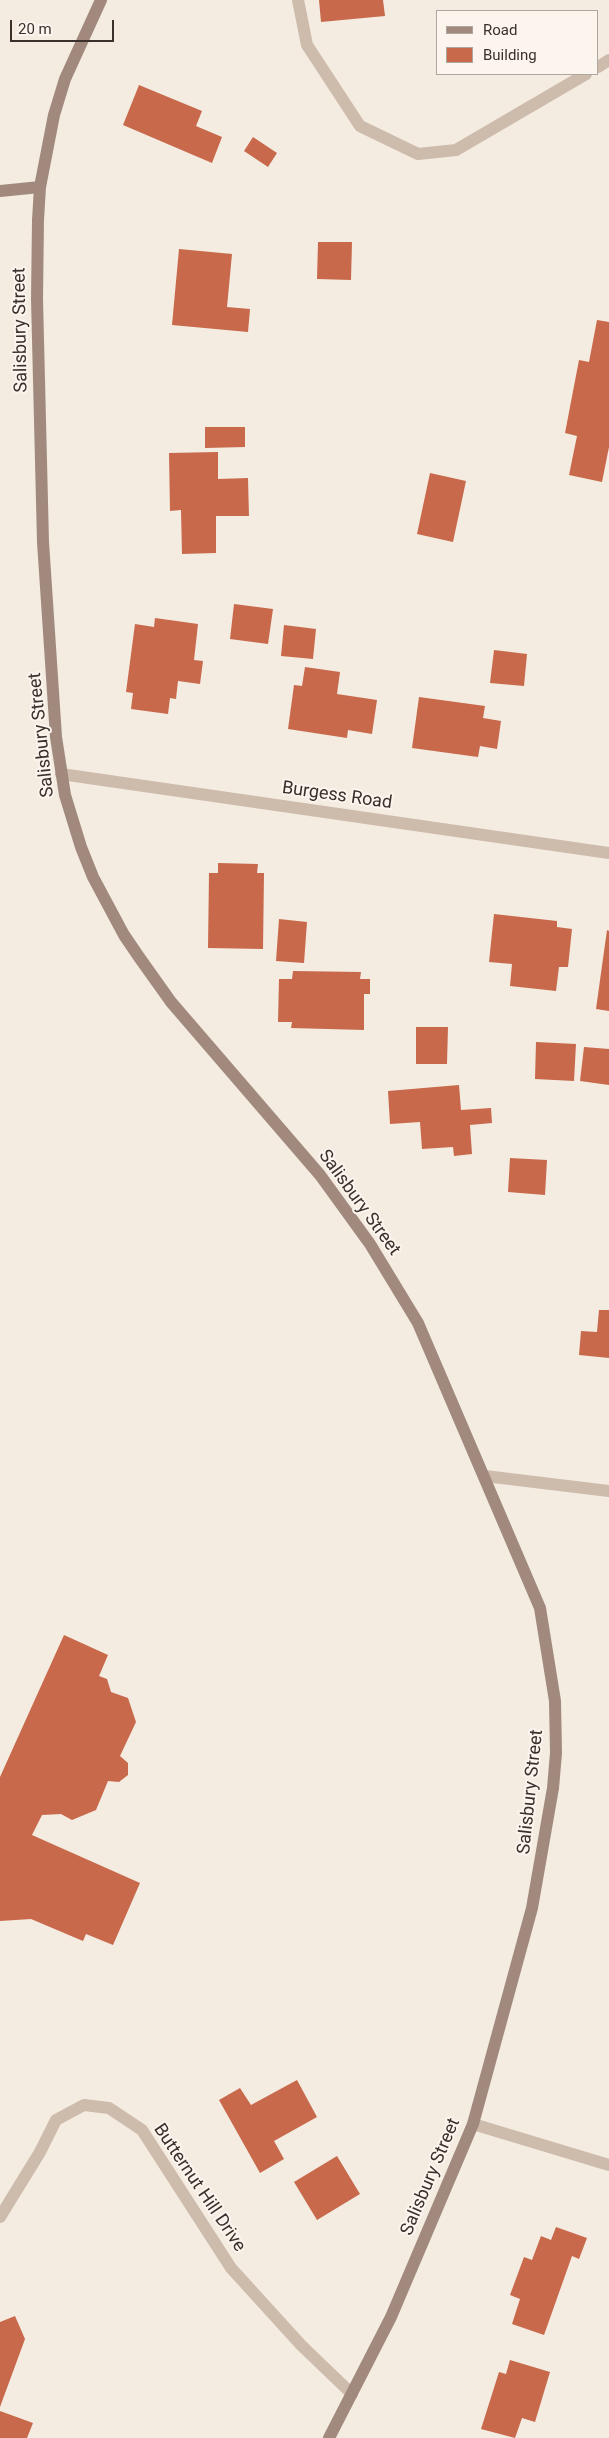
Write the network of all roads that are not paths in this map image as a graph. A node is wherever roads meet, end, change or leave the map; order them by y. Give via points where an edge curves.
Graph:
1 (101, 0) edge
2 (298, 0) edge
3 (584, 75) edge
4 (40, 187) junction
5 (0, 191) edge
6 (61, 774) junction
7 (609, 853) edge
8 (485, 1476) junction
9 (609, 1491) edge
10 (473, 2124) junction
11 (609, 2165) edge
12 (0, 2217) edge
13 (352, 2394) junction
14 (329, 2438) edge

1 - 4 main road, Salisbury Street via 65,80 54,115
2 - 3 street via 307,45 360,126 418,154 456,150
4 - 5 main road
4 - 6 main road, Salisbury Street via 37,299 43,542
6 - 7 street, Burgess Road
6 - 8 main road, Salisbury Street via 81,848 124,935 171,1002 320,1175 370,1244 418,1323
8 - 9 street
8 - 10 main road, Salisbury Street via 540,1608 552,1675 556,1753 548,1823 532,1908
10 - 11 street
10 - 13 main road, Salisbury Street via 391,2318
12 - 13 street, Butternut Hill Drive via 56,2120 84,2104 109,2108 142,2130 231,2268 301,2345
13 - 14 main road, Salisbury Street

